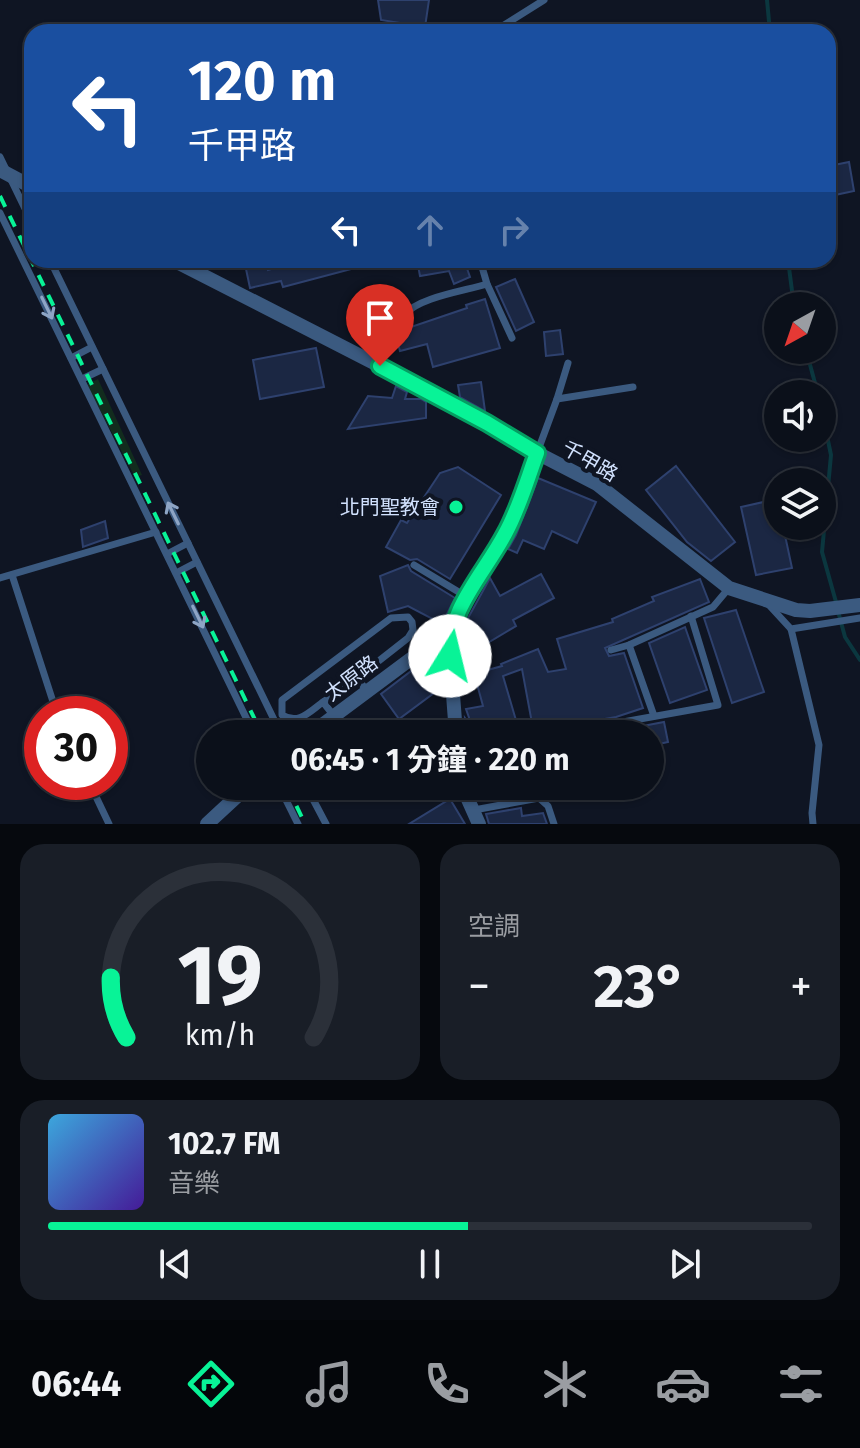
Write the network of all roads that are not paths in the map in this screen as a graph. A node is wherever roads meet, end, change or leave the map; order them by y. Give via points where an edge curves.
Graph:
1 (544, 0) edge
2 (506, 24) edge
3 (0, 157) edge
4 (4, 172) edge
5 (24, 183) edge
6 (24, 208) edge
7 (0, 213) edge
8 (24, 262) edge
9 (27, 268) edge
10 (54, 268) edge
11 (189, 268) edge
12 (482, 268) edge
13 (487, 284) junction
14 (512, 338) dead end
15 (92, 347) junction
16 (71, 358) junction
17 (568, 363) dead end
18 (380, 366) junction
19 (103, 369) junction
20 (82, 379) junction
21 (633, 387) dead end
22 (557, 399) junction
23 (537, 453) junction
24 (156, 532) junction
25 (188, 543) junction
26 (167, 554) junction
27 (197, 562) junction
28 (414, 565) dead end
29 (176, 573) junction
30 (12, 575) junction
31 (0, 578) edge
32 (729, 588) junction
33 (467, 597) junction
34 (767, 602) junction
35 (860, 605) edge
36 (691, 616) junction
37 (860, 618) edge
38 (451, 629) junction
39 (791, 629) junction
40 (629, 645) junction
41 (611, 650) dead end
42 (357, 678) junction
43 (367, 691) junction
44 (51, 696) edge
45 (323, 702) junction
46 (334, 716) junction
47 (654, 716) junction
48 (247, 720) edge
49 (274, 720) edge
50 (329, 720) edge
51 (455, 720) edge
52 (632, 720) edge
53 (98, 800) edge
54 (233, 800) edge
55 (286, 800) edge
56 (313, 800) edge
57 (475, 817) edge
58 (109, 824) edge
59 (207, 824) edge
60 (298, 824) edge
61 (326, 824) edge
62 (554, 824) edge
63 (813, 824) edge

1 - 2 lane
3 - 4 lane
4 - 5 street
4 - 6 lane
7 -> 8 lane
9 -> 16 lane
10 - 15 lane
11 - 18 street, 千甲路
12 - 13 lane
13 - 14 lane
13 - 18 lane via 411,308
15 - 16 lane
15 - 19 lane
16 - 20 lane
17 - 22 lane
18 - 23 street, 千甲路
19 - 20 lane
25 -> 19 lane
20 - 24 lane
21 - 22 lane
22 - 23 lane
23 - 32 street, 千甲路 via 597,484
23 - 33 street, 太原路 via 507,531
24 - 26 lane
24 - 30 lane
25 - 26 lane
25 - 27 lane
26 - 29 lane
27 - 29 lane
27 - 49 lane
28 - 33 lane
29 -> 48 lane
30 - 31 lane
30 - 44 lane
32 - 34 street, 千甲路
32 - 36 lane via 713,607
33 - 38 street, 太原路
34 - 35 street, 千甲路 via 810,611
34 - 39 lane
36 - 40 lane
36 - 47 lane via 718,705
37 - 39 lane
38 - 43 street, 太原路
38 - 51 street
39 - 63 lane via 819,745
40 - 41 lane
40 - 47 lane
42 - 43 lane
42 - 45 lane
42 - 45 lane via 408,638 413,630 408,617 391,618 282,700 282,715 297,720
43 - 46 street, 太原路
45 - 46 lane
46 - 50 street, 太原路
47 - 52 lane
53 - 58 lane
54 - 59 street
55 - 60 lane
56 - 61 lane
57 - 62 lane via 539,798

